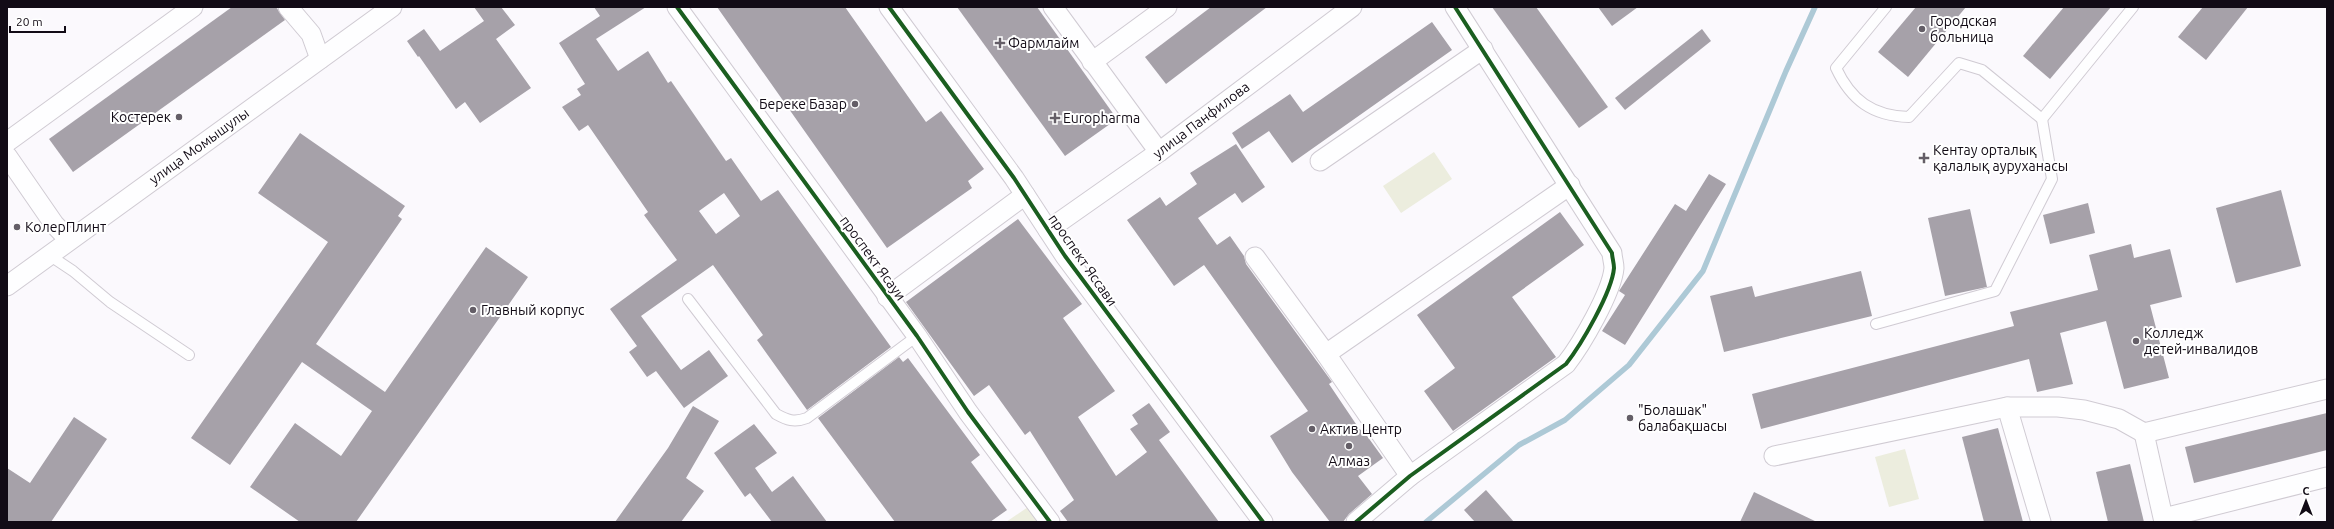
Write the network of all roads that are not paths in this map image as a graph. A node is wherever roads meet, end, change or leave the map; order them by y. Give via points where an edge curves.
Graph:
1 (193, 7) edge
2 (288, 7) edge
3 (392, 7) edge
4 (677, 7) edge
5 (889, 7) edge
6 (1053, 7) edge
7 (1167, 7) edge
8 (1352, 7) edge
9 (1455, 7) edge
10 (1886, 7) edge
11 (2133, 7) edge
12 (1483, 49) junction
13 (320, 59) junction
14 (1092, 62) junction
15 (2042, 119) junction
16 (7, 142) edge
17 (1159, 152) junction
18 (7, 156) edge
19 (1320, 161) dead end
20 (1570, 185) junction
21 (1025, 195) junction
22 (1048, 230) junction
23 (69, 240) junction
24 (49, 255) junction
25 (1256, 257) dead end
26 (7, 286) edge
27 (887, 297) junction
28 (688, 300) dead end
29 (1876, 324) dead end
30 (917, 336) junction
31 (1326, 354) junction
32 (189, 355) dead end
33 (2327, 389) edge
34 (2007, 407) junction
35 (2144, 433) junction
36 (1774, 456) dead end
37 (1410, 476) junction
38 (2327, 477) edge
39 (2164, 520) edge
40 (1050, 522) edge
41 (1263, 522) edge
42 (1356, 522) edge
43 (2041, 522) edge

1 - 16 street
2 - 13 street via 311,34
3 - 13 street, улица Момышулы
4 - 27 street, проспект Ясауи
5 - 21 street, проспект Яссави
6 - 14 street
7 - 14 street
8 - 17 street, улица Панфилова
9 - 12 street
10 - 15 lane via 1836,68 1853,96 1888,117 1909,117 1960,63 1982,70
11 - 15 lane
12 - 19 street
12 - 20 street
13 - 23 street, улица Момышулы
14 - 17 street
15 - 29 lane via 2052,179 1995,292
17 - 22 street, улица Панфилова
18 - 23 street via 54,224
20 - 31 street
20 - 37 street via 1612,253 1614,268 1610,285 1582,344 1566,364
21 - 22 street, проспект Яссави
21 - 27 street
22 - 41 street, проспект Яссави
23 - 24 street, улица Момышулы
24 - 26 street, улица Момышулы
24 - 32 lane via 110,302
25 - 31 street
27 - 30 street, проспект Ясауи
28 - 30 lane via 776,414 787,420 799,421 807,418
30 - 40 street, проспект Ясауи via 968,412
31 - 37 street
33 - 35 street
34 - 35 street via 2084,410 2120,419
34 - 36 street
34 - 43 street
35 - 39 street
37 - 42 street
38 - 39 street

